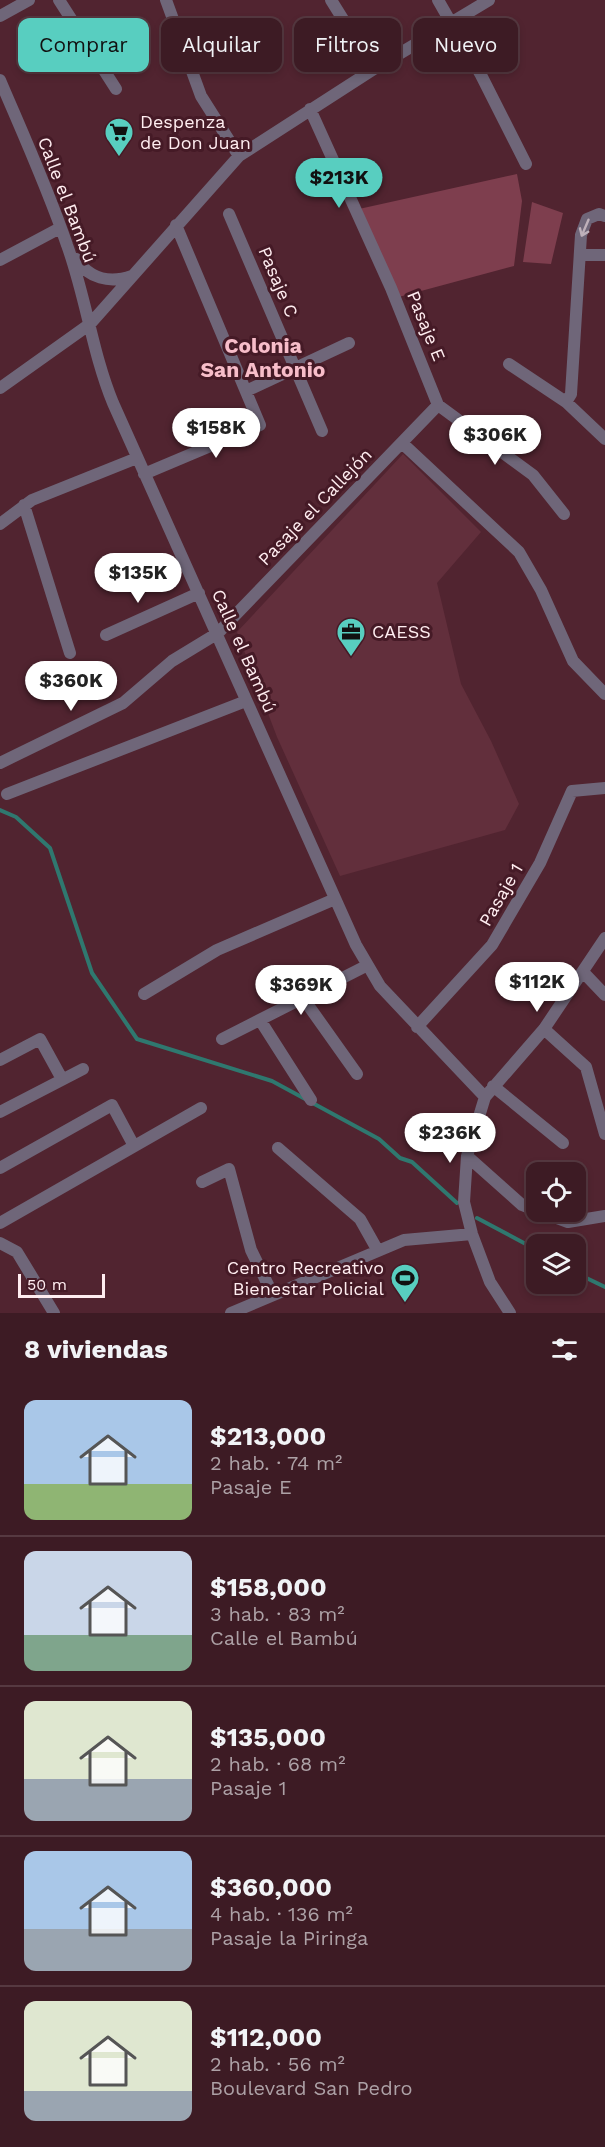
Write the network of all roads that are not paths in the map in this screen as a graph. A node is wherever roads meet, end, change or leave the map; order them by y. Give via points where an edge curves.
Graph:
1 (29, 0) edge
2 (59, 0) edge
3 (166, 0) edge
4 (331, 0) edge
5 (438, 0) edge
6 (489, 0) edge
7 (0, 16) edge
8 (342, 18) edge
9 (449, 18) edge
10 (459, 18) edge
11 (369, 72) edge
12 (478, 72) edge
13 (0, 80) edge
14 (116, 89) dead end
15 (310, 109) junction
16 (238, 156) junction
17 (526, 164) dead end
18 (229, 214) dead end
19 (605, 216) edge
20 (176, 225) junction
21 (60, 228) junction
22 (67, 245) junction
23 (580, 255) junction
24 (605, 255) edge
25 (0, 260) edge
26 (132, 276) junction
27 (90, 324) junction
28 (349, 343) dead end
29 (509, 364) dead end
30 (295, 368) junction
31 (0, 388) edge
32 (246, 391) junction
33 (566, 402) junction
34 (438, 405) junction
35 (322, 431) dead end
36 (605, 439) edge
37 (402, 443) junction
38 (137, 458) junction
39 (144, 474) junction
40 (24, 505) junction
41 (564, 514) dead end
42 (0, 524) edge
43 (199, 593) junction
44 (218, 633) junction
45 (106, 635) dead end
46 (70, 653) dead end
47 (605, 694) edge
48 (246, 701) junction
49 (0, 763) edge
50 (605, 788) edge
51 (7, 794) dead end
52 (335, 899) junction
53 (605, 938) edge
54 (366, 966) junction
55 (584, 973) junction
56 (144, 994) dead end
57 (605, 995) edge
58 (303, 998) junction
59 (260, 1020) junction
60 (417, 1027) junction
61 (544, 1029) junction
62 (222, 1039) dead end
63 (0, 1060) edge
64 (83, 1069) dead end
65 (357, 1074) dead end
66 (62, 1079) junction
67 (493, 1086) junction
68 (485, 1097) junction
69 (311, 1100) dead end
70 (201, 1108) dead end
71 (0, 1112) edge
72 (605, 1134) edge
73 (563, 1143) dead end
74 (134, 1146) junction
75 (278, 1148) dead end
76 (467, 1156) junction
77 (0, 1168) edge
78 (202, 1182) dead end
79 (526, 1206) edge
80 (605, 1216) edge
81 (586, 1219) edge
82 (0, 1223) edge
83 (472, 1234) junction
84 (0, 1243) edge
85 (378, 1251) junction
86 (273, 1295) junction
87 (54, 1313) edge
88 (231, 1313) edge
89 (510, 1313) edge

1 - 7 street
2 - 14 street
3 - 16 street via 201,96
4 - 8 street
5 - 9 street
6 - 10 street
11 - 15 street
12 - 17 street
13 - 21 street, Calle el Bambú
15 - 16 street
15 - 34 street, Pasaje E via 391,288
16 - 20 street
18 - 30 street, Pasaje C
19 -> 23 street via 587,219
20 - 26 street
20 - 32 street
21 - 22 street, Calle el Bambú
21 - 25 street
22 - 26 street via 84,271 93,276
22 - 27 street, Calle el Bambú
23 - 24 street
23 - 33 street via 571,394
26 - 27 street
27 - 31 street
27 - 38 street, Calle el Bambú via 100,372
28 - 30 street
29 - 33 street
30 - 32 street
30 - 35 street, Pasaje C
32 - 39 street via 260,425
33 - 36 street
34 - 37 street, Pasaje el Callejón
34 - 41 street via 533,476
37 - 44 street, Pasaje el Callejón
37 - 47 street via 519,552 573,661
38 - 39 street, Calle el Bambú
38 - 40 street
39 - 43 street, Calle el Bambú
40 - 42 street
40 - 46 street
43 - 44 street, Calle el Bambú
43 - 45 street
44 - 48 street, Calle el Bambú
44 - 49 street, Pasaje el Callejón via 172,661 123,703
48 - 51 street
48 - 52 street, Calle el Bambú
50 - 60 street, Pasaje 1 via 572,791 540,863 492,945
52 - 54 street, Calle el Bambú
52 - 56 street via 217,950
53 - 55 street
54 - 58 street
54 - 60 street, Calle el Bambú
55 - 57 street
55 - 61 street
58 - 59 street
58 - 65 street
59 - 62 street
59 - 69 street
60 - 68 street, Calle el Bambú
61 - 67 street
61 - 72 street via 586,1067
63 - 66 street via 40,1040
64 - 66 street
66 - 71 street
67 - 68 street
67 - 73 street
68 - 76 street
70 - 74 street
74 - 77 street via 112,1105
74 - 82 street
75 - 85 street via 360,1219
76 - 79 street
76 - 83 street via 464,1202
78 - 86 street via 229,1169 251,1250
80 - 81 street
83 - 85 street via 404,1240
83 - 89 street via 490,1282
84 - 87 street via 17,1252
85 - 86 street
86 - 88 street

